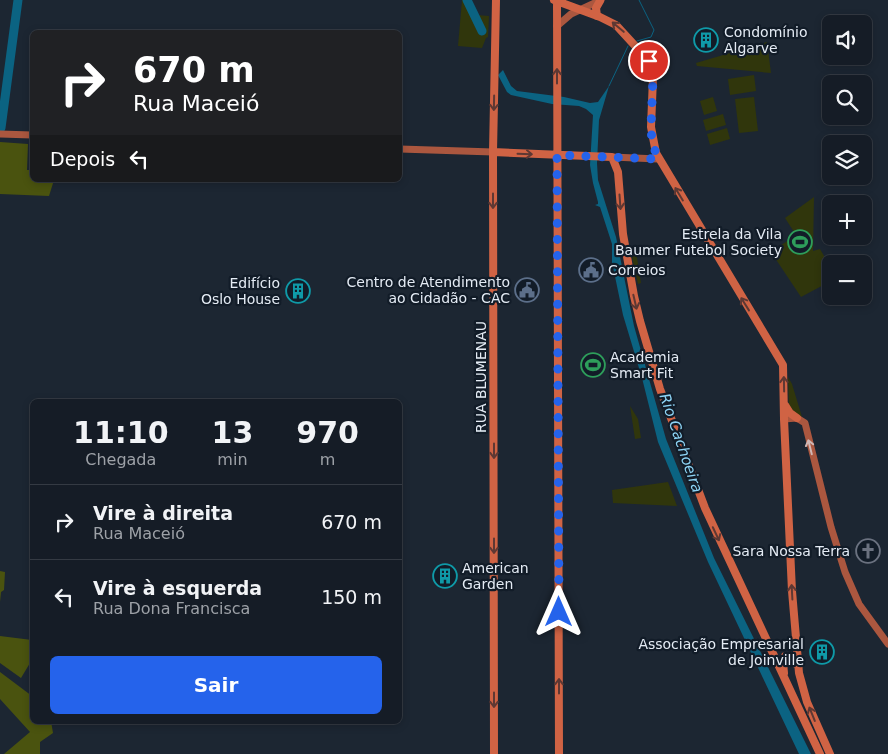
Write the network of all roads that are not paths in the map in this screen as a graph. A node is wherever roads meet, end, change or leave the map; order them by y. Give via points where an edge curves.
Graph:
1 (496, 0) edge
2 (601, 0) edge
3 (556, 1) edge
4 (580, 10) junction
5 (597, 16) junction
6 (557, 26) junction
7 (0, 134) edge
8 (30, 135) edge
9 (402, 149) edge
10 (493, 152) junction
11 (557, 155) junction
12 (612, 157) junction
13 (658, 159) junction
14 (784, 403) junction
15 (797, 418) junction
16 (784, 419) junction
17 (888, 644) edge
18 (799, 673) junction
19 (786, 682) junction
20 (494, 754) edge
21 (559, 754) edge
22 (820, 754) edge
23 (830, 754) edge

1 -> 10 main road, RUA BLUMENAU
2 - 4 main road
2 - 5 main road via 596,8
3 - 4 main road
3 - 6 main road
4 - 5 main road
4 - 6 main road
13 -> 5 main road via 652,142 651,66 620,28
11 -> 6 main road
7 - 8 main road
9 - 10 main road
10 -> 11 main road
10 -> 20 main road, RUA BLUMENAU
11 - 12 main road
21 -> 11 main road
12 - 13 main road
12 -> 19 main road via 618,172 622,234 634,296 657,378 705,508
14 -> 13 main road via 783,365
14 - 15 main road
14 - 16 main road
15 - 16 main road
17 -> 15 main road via 860,604 846,576 805,423
18 -> 16 main road
18 - 19 main road via 794,658 785,656
23 -> 18 main road via 807,702
19 - 22 main road

